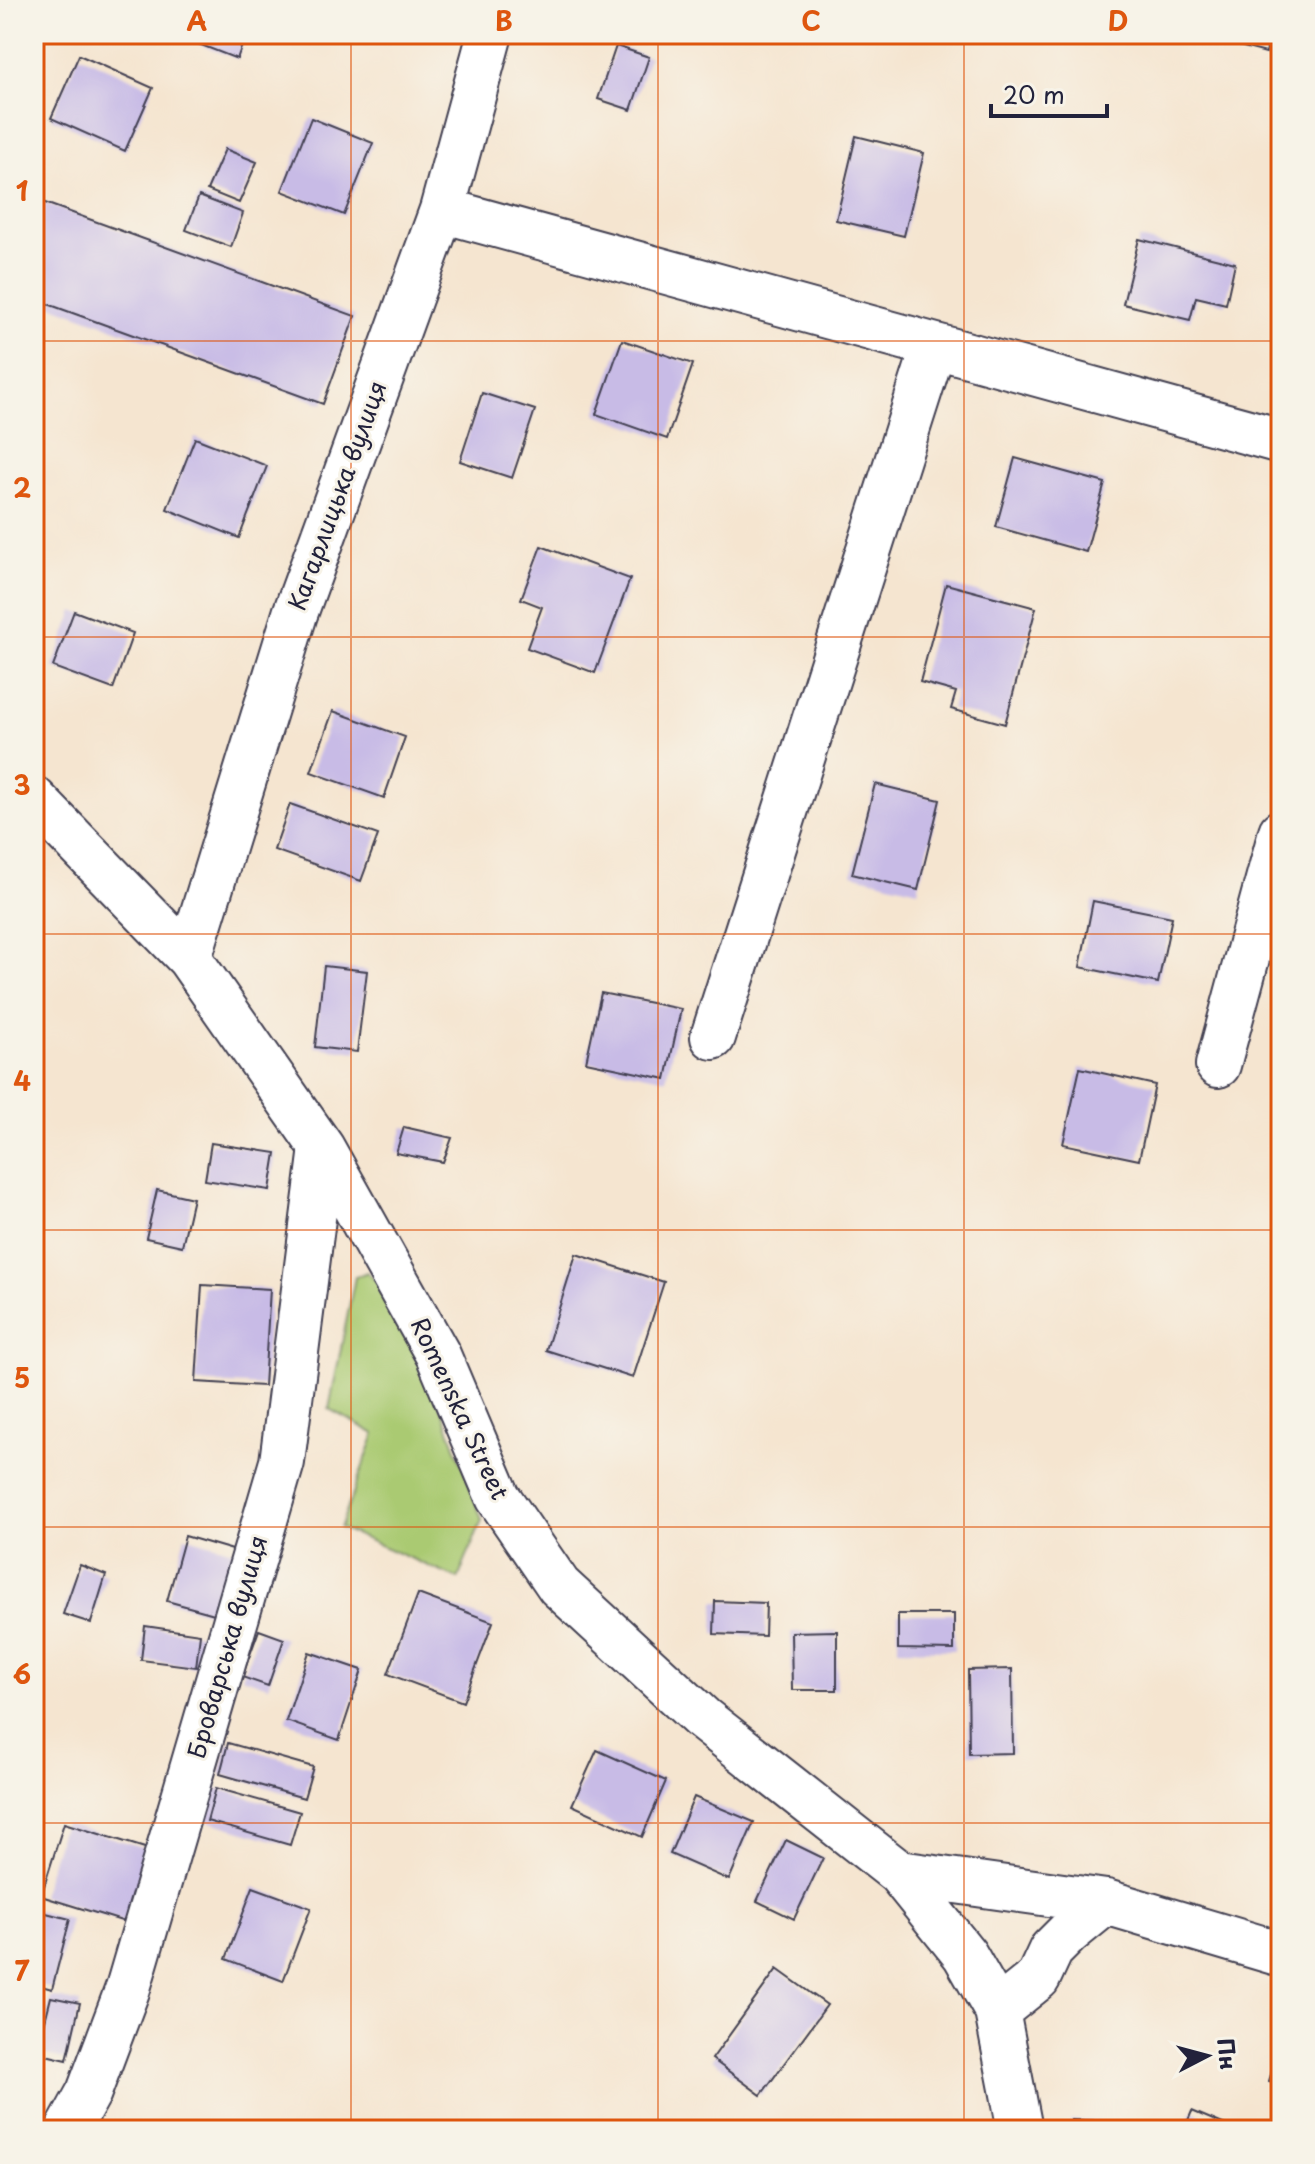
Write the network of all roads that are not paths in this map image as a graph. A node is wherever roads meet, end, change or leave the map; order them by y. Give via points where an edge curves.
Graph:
1 (490, 34) edge
2 (442, 210) junction
3 (934, 346) junction
4 (1281, 441) edge
5 (34, 799) edge
6 (1281, 832) edge
7 (189, 958) junction
8 (713, 1037) dead end
9 (1218, 1065) dead end
10 (322, 1148) junction
11 (899, 1873) junction
12 (1106, 1902) junction
13 (1281, 1954) edge
14 (997, 2011) junction
15 (68, 2130) edge
16 (1020, 2130) edge

1 - 2 street, Кагарлицька вулиця
2 - 3 street
2 - 7 street, Кагарлицька вулиця via 295,614
3 - 4 street
3 - 8 street
5 - 7 street, Romenska Street
6 - 9 street
7 - 10 street, Romenska Street
10 - 11 street, Romenska Street via 438,1355 498,1497 559,1586 702,1718
10 - 15 street, Броварська вулиця via 282,1462 128,1988 89,2092
11 - 12 street
11 - 14 street, Romenska Street via 965,1955
12 - 13 street
12 - 14 street via 1051,1950 1038,1978
14 - 16 street, Romenska Street

